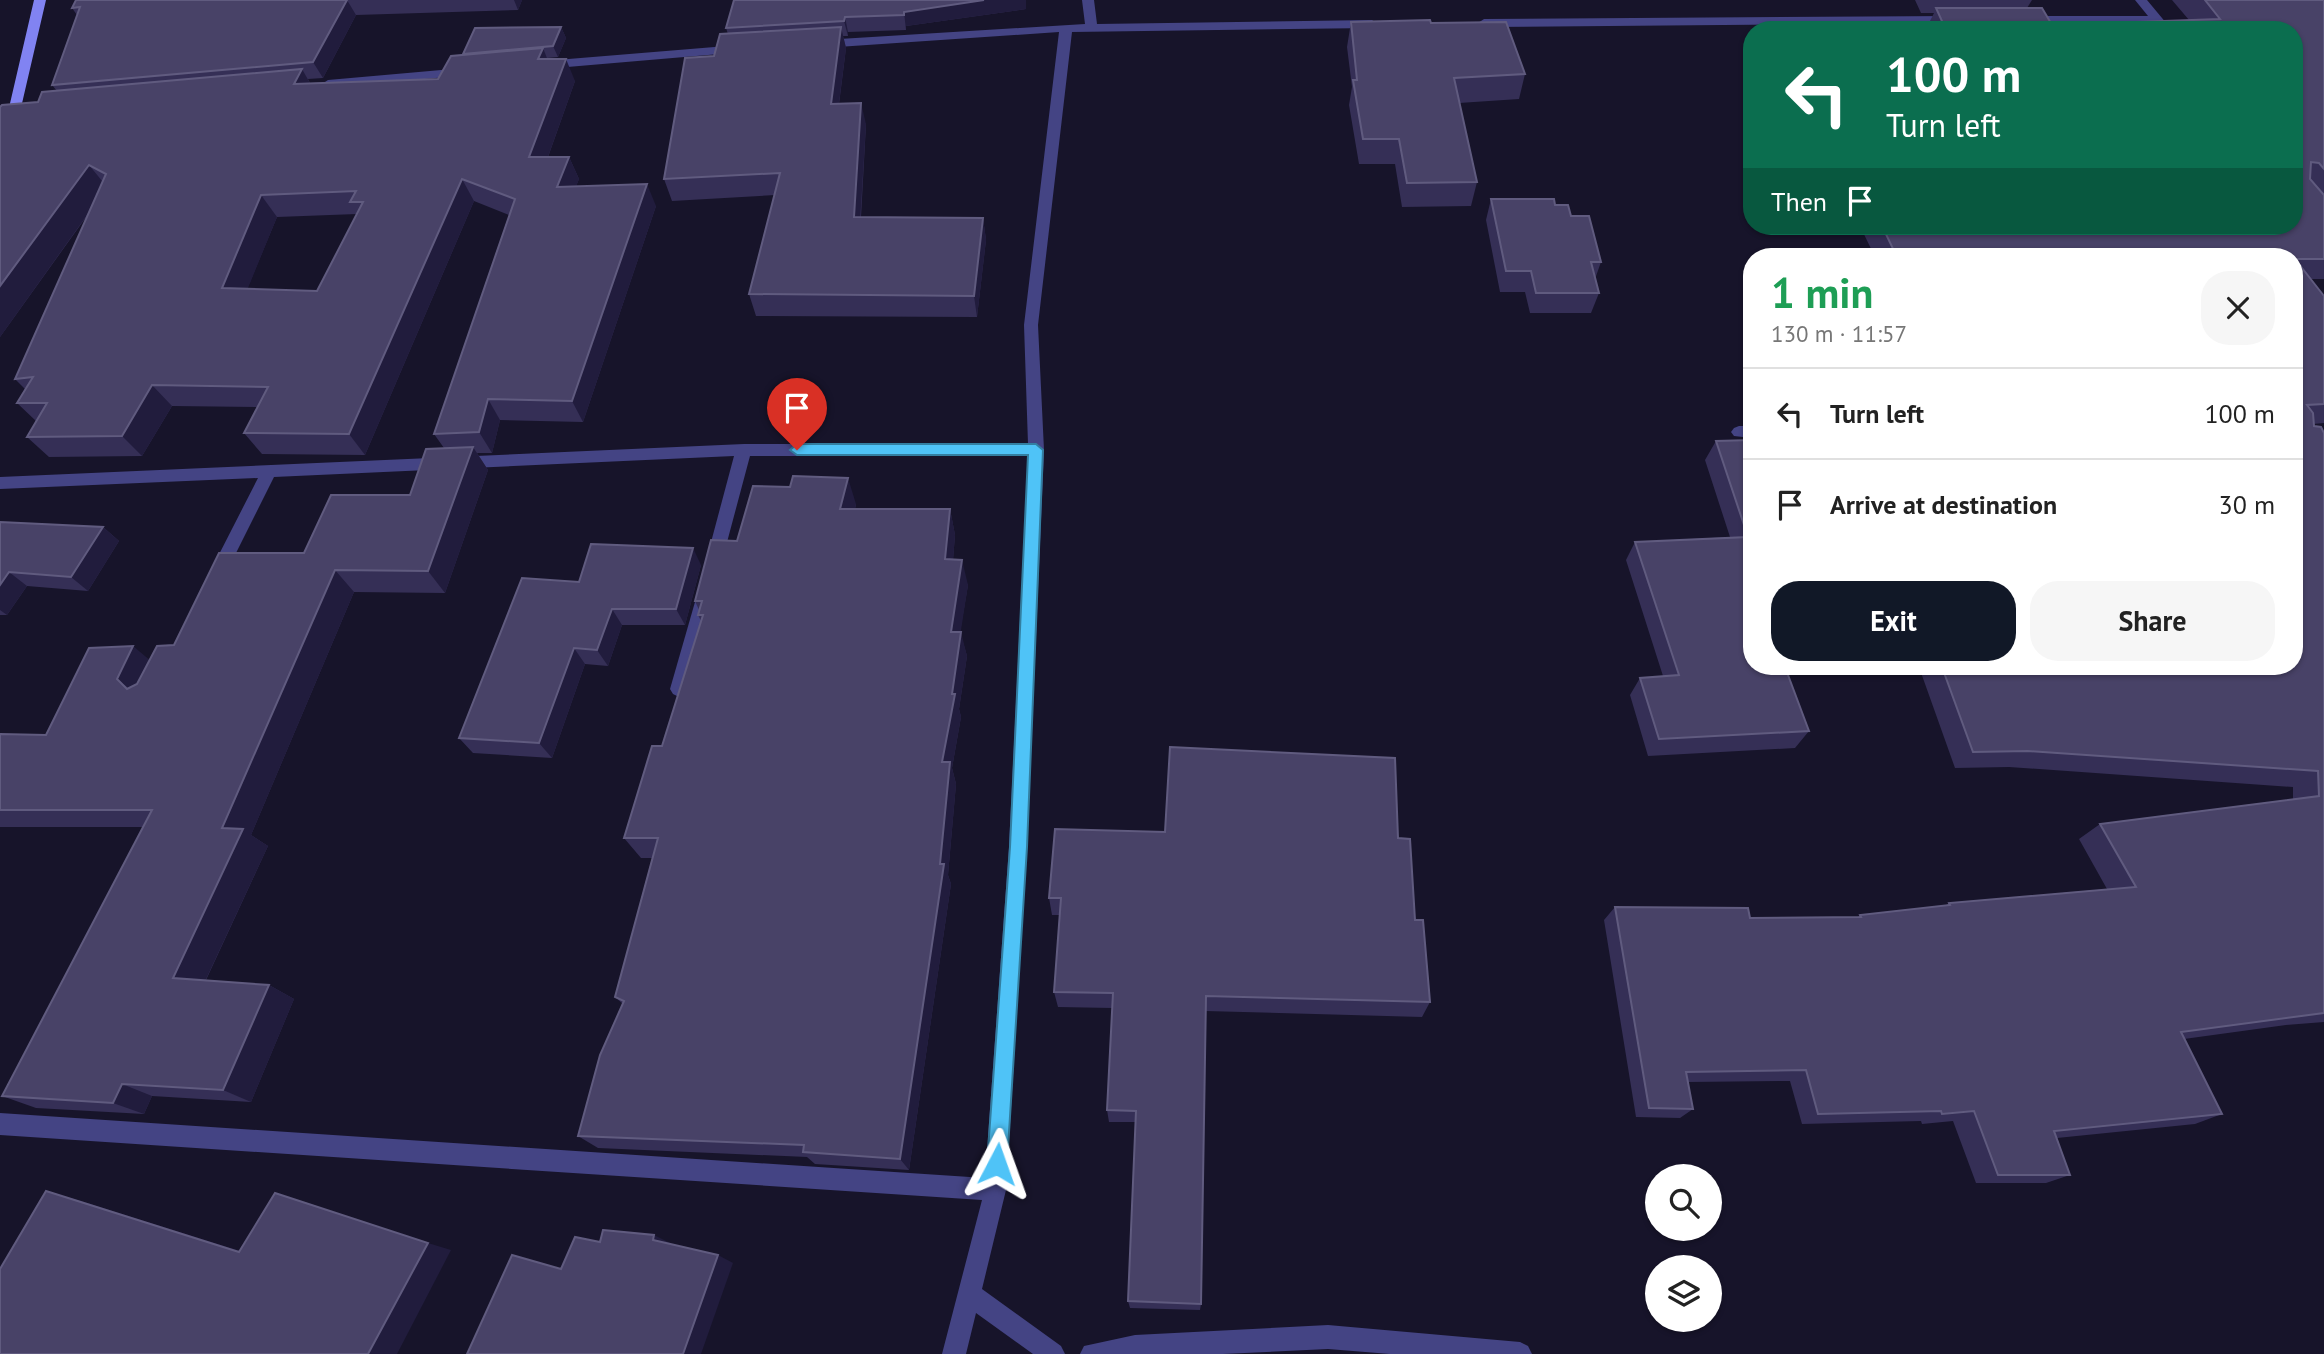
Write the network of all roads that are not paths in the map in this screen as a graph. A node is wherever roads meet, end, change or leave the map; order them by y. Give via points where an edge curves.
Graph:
1 (40, 0) edge
2 (1088, 0) edge
3 (2141, 0) edge
4 (1965, 20) edge
5 (2006, 20) edge
6 (1743, 21) edge
7 (1799, 21) edge
8 (2037, 21) edge
9 (2159, 21) edge
10 (1466, 23) edge
11 (1383, 24) edge
12 (1066, 28) junction
13 (1091, 28) junction
14 (815, 44) edge
15 (759, 48) edge
16 (524, 66) edge
17 (482, 70) edge
18 (317, 85) edge
19 (28, 111) edge
20 (14, 112) junction
21 (0, 136) edge
22 (744, 450) junction
23 (1036, 450) junction
24 (269, 471) junction
25 (0, 483) edge
26 (209, 590) edge
27 (679, 689) edge
28 (0, 1124) edge
29 (995, 1190) junction
30 (969, 1294) junction
31 (954, 1354) edge
32 (1053, 1354) edge
33 (1092, 1354) edge
34 (1520, 1354) edge

1 - 20 main road
2 - 13 street
3 - 9 street
4 - 7 street
5 - 8 street
6 - 10 street
11 - 13 street
12 - 13 street
12 - 14 street
12 - 23 street via 1031,325
15 - 16 street
17 - 18 street
19 - 20 street
20 - 21 main road
22 - 23 street
22 - 24 street
22 - 27 street
23 - 29 street via 1018,847
24 - 25 street
24 - 26 street
28 - 29 street
29 - 30 street
30 - 31 street
30 - 32 street
33 - 34 street via 1135,1347 1328,1337

